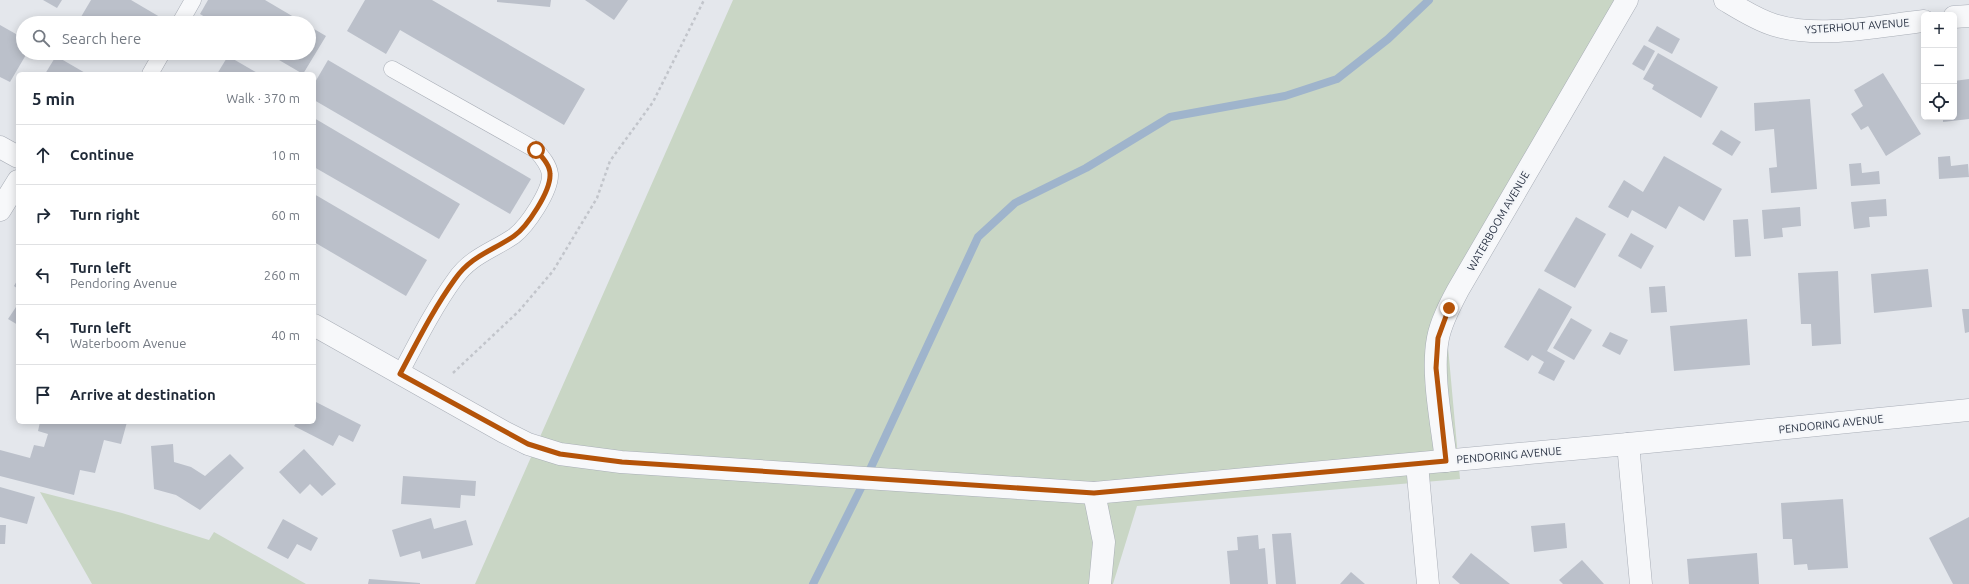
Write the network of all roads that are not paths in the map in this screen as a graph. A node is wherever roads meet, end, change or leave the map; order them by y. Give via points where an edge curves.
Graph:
1 (193, 0) edge
2 (1627, 0) edge
3 (1725, 0) edge
4 (184, 16) edge
5 (1969, 16) edge
6 (1957, 17) edge
7 (1921, 21) edge
8 (158, 60) edge
9 (392, 69) dead end
10 (151, 72) edge
11 (0, 147) edge
12 (16, 156) edge
13 (16, 184) edge
14 (0, 210) edge
15 (316, 326) edge
16 (400, 374) junction
17 (1969, 410) edge
18 (1628, 444) junction
19 (1446, 461) junction
20 (1417, 464) junction
21 (1094, 493) junction
22 (1100, 584) edge
23 (1428, 584) edge
24 (1641, 584) edge

1 - 4 lane
2 - 19 street, WATERBOOM AVENUE via 1449,308 1438,338 1436,368
3 - 7 street, YSTERHOUT AVENUE via 1772,25 1791,30 1822,31
5 - 6 street
8 - 10 lane
9 - 16 lane via 536,150 545,161 550,174 546,191 529,220 515,235 471,261 455,278
11 - 12 street
13 - 14 street
15 - 16 street, PENDORING AVENUE
16 - 21 street, PENDORING AVENUE via 528,444 560,454 622,462
17 - 18 street, PENDORING AVENUE
18 - 19 street, PENDORING AVENUE
18 - 24 street
19 - 20 street, PENDORING AVENUE
20 - 21 street, PENDORING AVENUE
20 - 23 street
21 - 22 street via 1104,542

